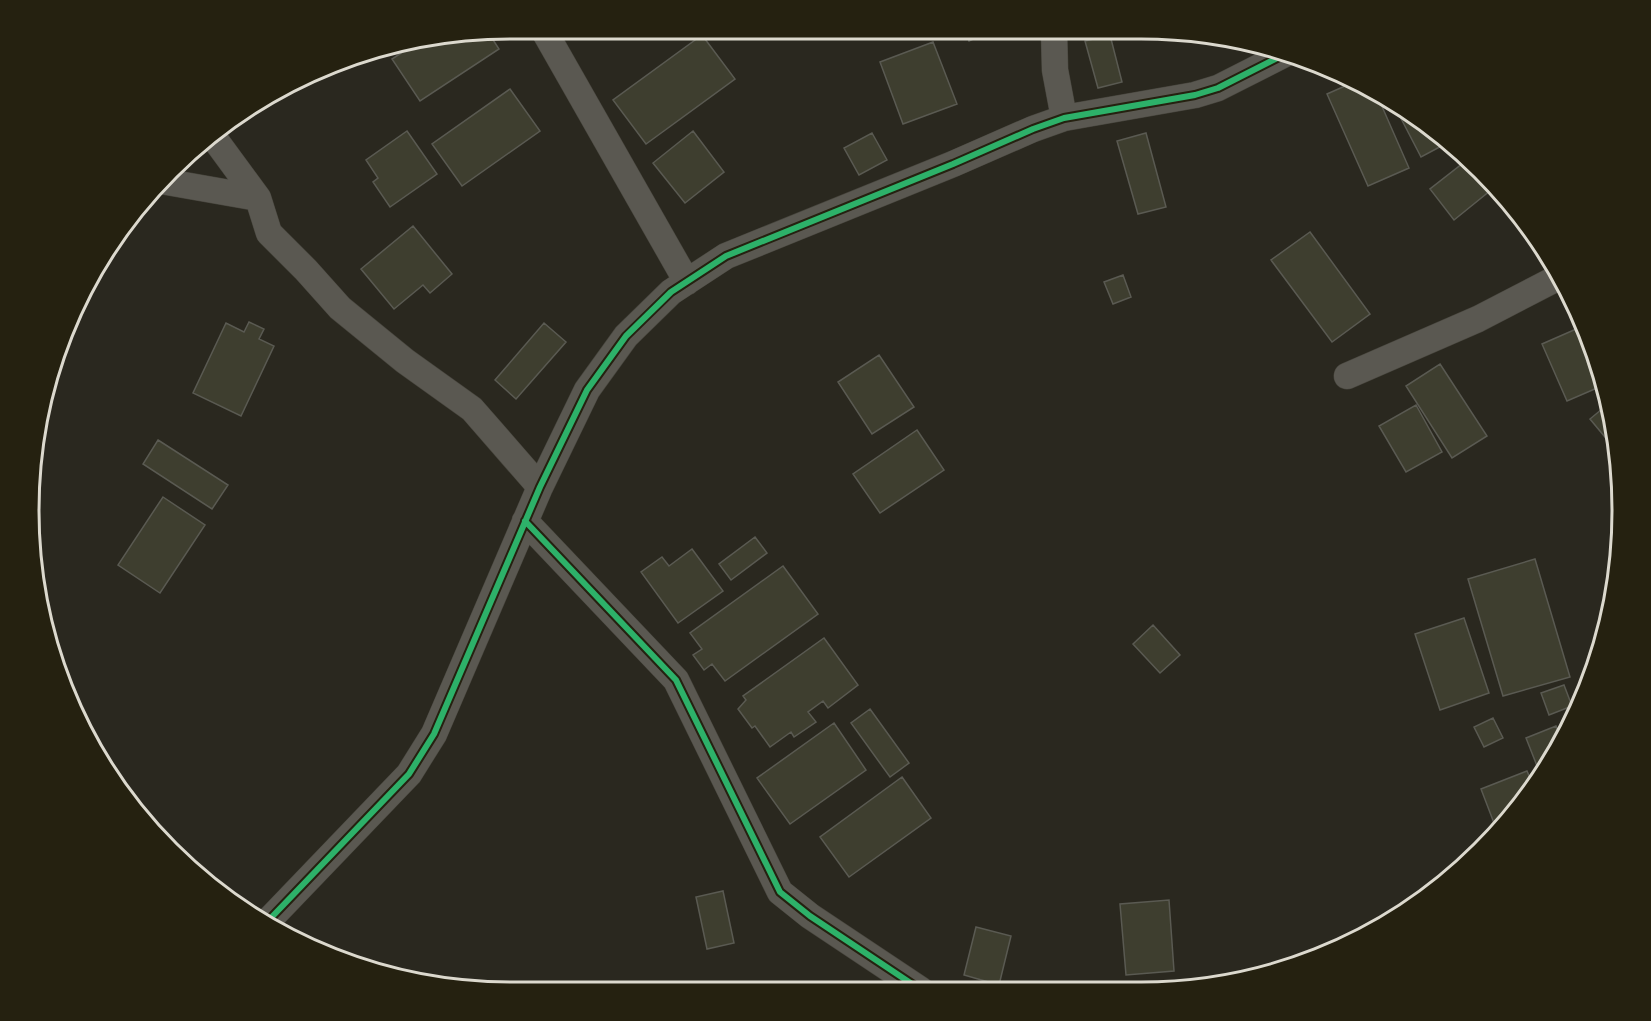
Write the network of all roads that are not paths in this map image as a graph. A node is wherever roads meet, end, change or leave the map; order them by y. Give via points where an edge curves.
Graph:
1 (549, 39) edge
2 (1054, 39) edge
3 (1275, 59) edge
4 (1064, 118) junction
5 (217, 142) edge
6 (172, 183) edge
7 (258, 198) junction
8 (1552, 281) edge
9 (687, 282) junction
10 (1347, 376) dead end
11 (540, 486) junction
12 (525, 521) junction
13 (272, 917) edge
14 (909, 982) edge

1 - 9 street
2 - 4 street via 1055,70
3 - 4 street via 1218,88 1195,95
4 - 9 street via 726,256
5 - 7 street
6 - 7 street
7 - 11 street via 269,233 340,308 472,409
8 - 10 street via 1478,319
9 - 11 street via 671,292 626,336 587,390
11 - 12 street
12 - 13 street via 434,734 410,774
12 - 14 street via 676,680 780,892

